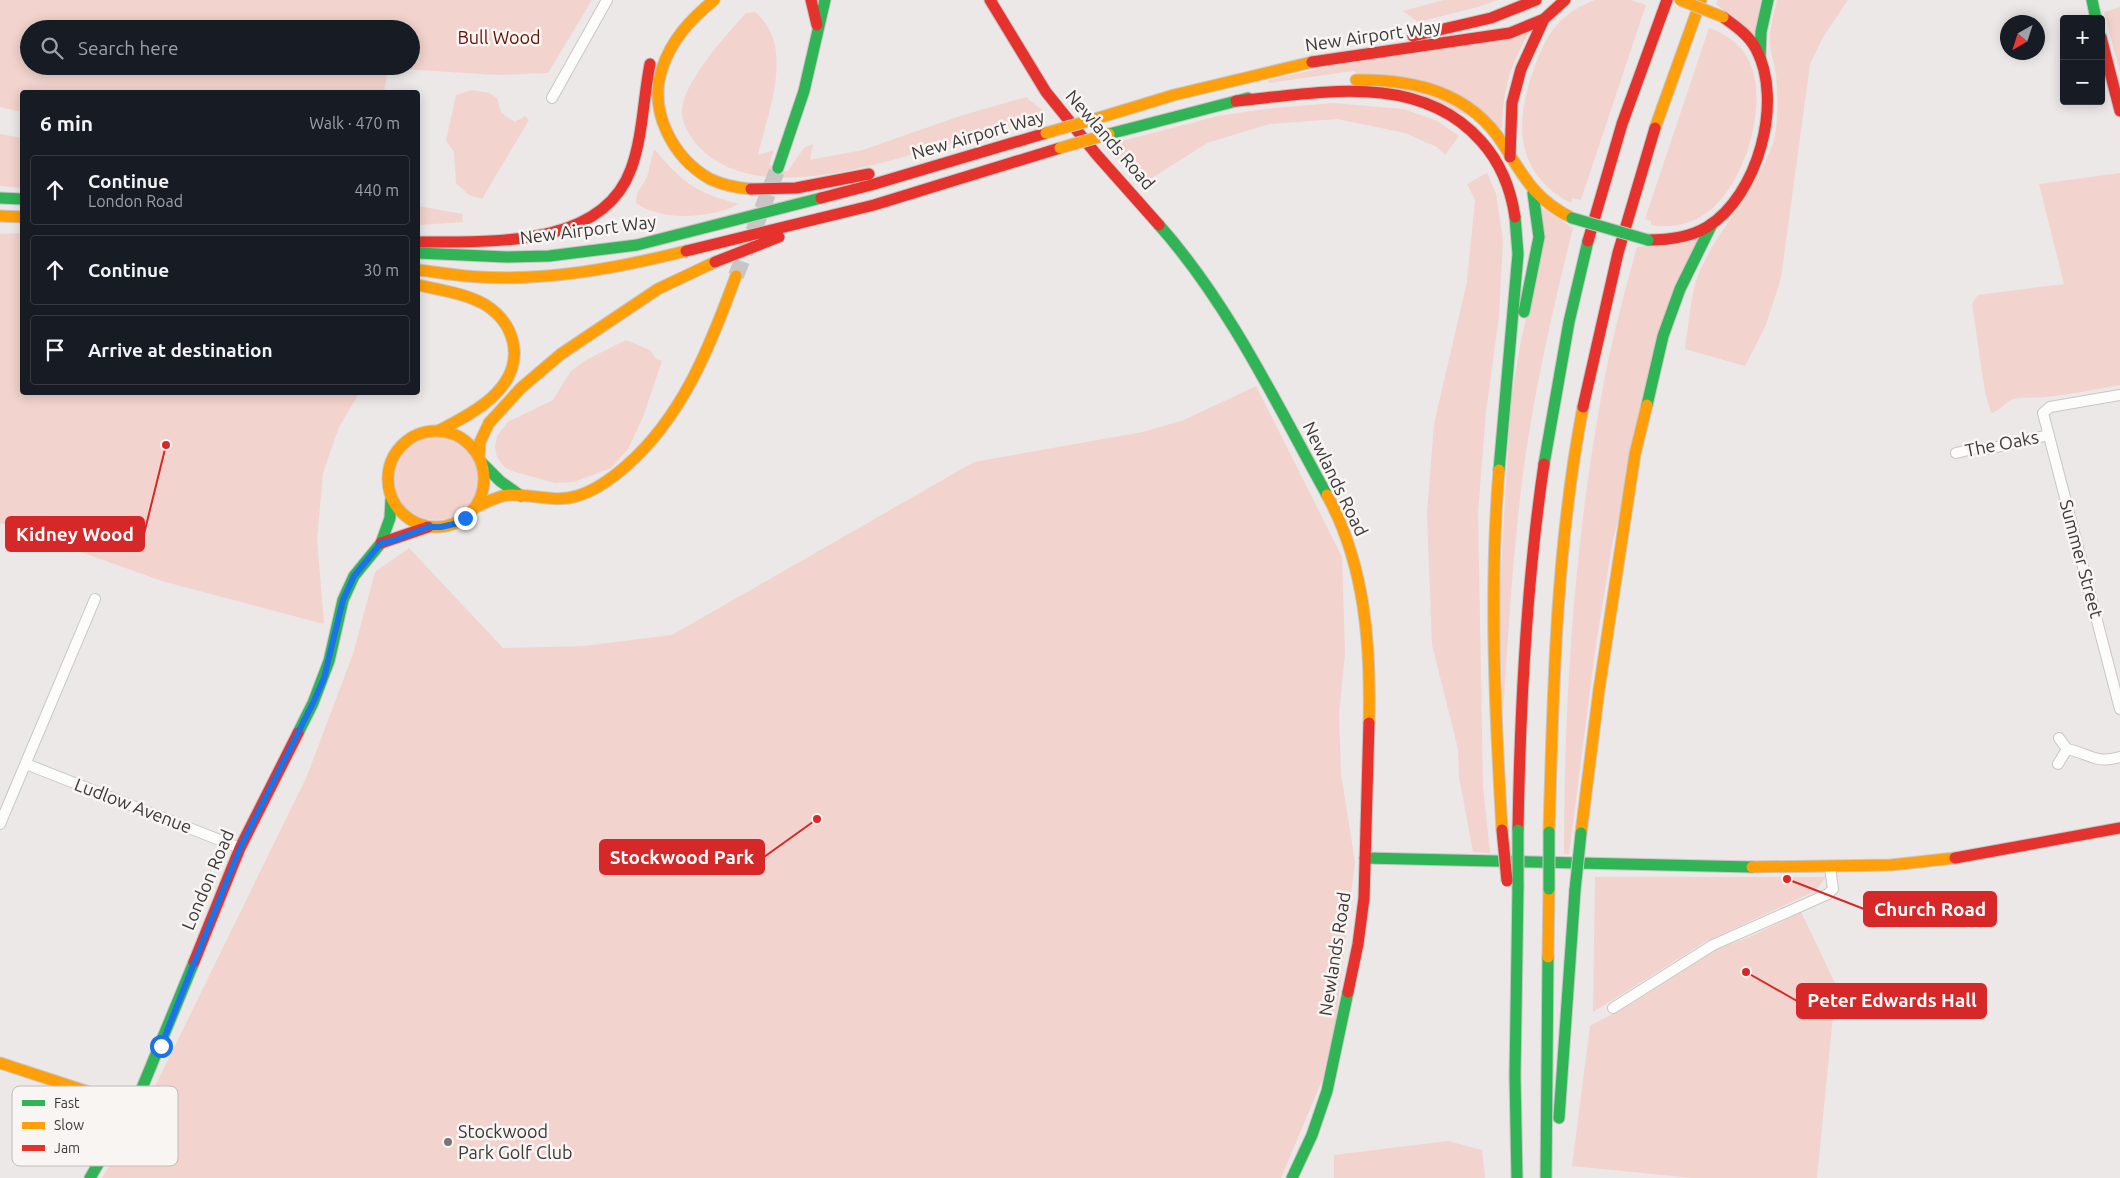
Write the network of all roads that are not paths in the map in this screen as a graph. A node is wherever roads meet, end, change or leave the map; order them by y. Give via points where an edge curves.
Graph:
1 (607, 0) edge
2 (714, 0) edge
3 (811, 0) edge
4 (826, 0) edge
5 (990, 0) edge
6 (1536, 0) edge
7 (1565, 0) edge
8 (1667, 0) edge
9 (1680, 0) edge
10 (1701, 0) edge
11 (1768, 0) edge
12 (2092, 0) edge
13 (2095, 15) edge
14 (1544, 19) junction
15 (818, 27) junction
16 (654, 53) dead end
17 (2105, 53) edge
18 (1332, 58) junction
19 (1760, 58) junction
20 (552, 98) dead end
21 (1236, 101) junction
22 (2120, 111) edge
23 (1510, 157) junction
24 (956, 159) junction
25 (778, 168) tunnel mouth
26 (1533, 193) junction
27 (0, 198) edge
28 (20, 199) edge
29 (828, 215) junction
30 (0, 216) edge
31 (20, 217) edge
32 (1712, 224) junction
33 (420, 242) edge
34 (420, 253) edge
35 (420, 270) edge
36 (736, 276) tunnel mouth
37 (420, 287) edge
38 (1506, 391) junction
39 (2120, 394) edge
40 (438, 431) junction
41 (2048, 435) junction
42 (1956, 453) dead end
43 (480, 460) junction
44 (521, 496) junction
45 (391, 499) junction
46 (474, 508) junction
47 (428, 527) junction
48 (381, 543) junction
49 (95, 599) dead end
50 (2120, 709) edge
51 (2059, 738) dead end
52 (2067, 749) junction
53 (2120, 758) edge
54 (26, 764) junction
55 (2058, 764) dead end
56 (0, 824) edge
57 (2120, 828) edge
58 (240, 848) junction
59 (1365, 858) junction
60 (1830, 868) junction
61 (1513, 887) junction
62 (1613, 1008) dead end
63 (0, 1063) edge
64 (70, 1086) edge
65 (142, 1086) edge
66 (1558, 1133) dead end
67 (1558, 1151) dead end
68 (97, 1166) edge
69 (90, 1178) edge
70 (1292, 1178) edge
71 (1517, 1178) edge
72 (1546, 1178) edge
73 (1557, 1178) edge

1 - 20 street
2 - 24 main road via 679,33 662,66 658,88 660,109 669,137 700,173 722,184 751,190 778,190
3 - 15 main road
4 - 15 main road
5 - 59 main road, Newlands Road via 1046,92 1175,243 1218,302 1331,502 1358,576 1366,632 1369,716
6 - 18 main road via 1493,19 1376,44
7 - 14 main road
8 - 61 main road, bridge via 1608,169 1585,251 1558,374 1531,555 1521,676 1518,830
9 - 19 main road, bridge via 1723,17 1746,36
10 - 72 main road, bridge via 1639,177 1605,307 1579,431 1562,557 1552,698
11 - 19 main road via 1761,32
12 - 13 main road
14 - 18 main road, New Airport Way via 1510,33
14 - 23 main road via 1516,86 1512,103
15 - 25 main road via 804,92
16 - 33 main road via 630,172 610,204 579,224 547,234 501,240
17 - 22 main road
18 - 24 main road, New Airport Way, bridge via 1239,78
19 - 32 main road via 1767,80 1768,98 1761,145 1742,188
21 - 23 main road, New Airport Way via 1331,81 1404,81 1440,91 1474,110 1494,131
21 - 29 main road, New Airport Way, bridge
21 - 38 main road via 1340,91 1376,92 1415,98 1430,104 1476,133 1503,171 1518,234
23 - 26 main road, New Airport Way
24 - 34 main road, New Airport Way via 871,185 637,245 549,256
26 - 32 main road, bridge via 1572,218 1648,240 1680,239
26 - 38 main road via 1539,227 1538,249
27 - 28 main road
29 - 35 main road, New Airport Way via 641,262 564,275 479,277
29 - 43 main road via 682,277 561,354 489,423 480,442
30 - 31 main road
32 - 66 main road, bridge via 1668,320 1637,445 1581,833
36 - 44 main road via 695,377 660,432 644,449 602,485 571,498
37 - 40 main road via 480,302 501,317 514,341 515,357 501,389 478,410
38 - 61 main road, bridge via 1493,574 1495,710 1502,830
39 - 41 street, Summer Street via 2046,409 2043,413
40 - 43 main road via 462,438
40 - 45 main road via 411,437 396,452 388,471
41 - 42 street, The Oaks
41 - 50 street, Summer Street
43 - 44 main road via 500,482
43 - 46 main road via 484,479 482,494
44 - 46 main road via 499,497
45 - 47 main road via 406,517
45 - 48 main road, London Road via 390,518
46 - 47 main road via 454,524
47 - 48 main road
48 - 58 main road, London Road via 348,588 317,695
49 - 54 street
51 - 52 street
52 - 53 street via 2102,761
52 - 55 street
54 - 56 street
54 - 58 street, Ludlow Avenue
57 - 60 main road via 1959,858
58 - 65 main road, London Road
59 - 60 main road
59 - 70 main road, Newlands Road via 1358,944 1328,1084 1312,1134
60 - 62 street via 1833,889 1828,894 1713,946
61 - 71 main road via 1509,1001 1515,1076
63 - 64 main road
67 - 73 main road
68 - 69 main road, London Road

